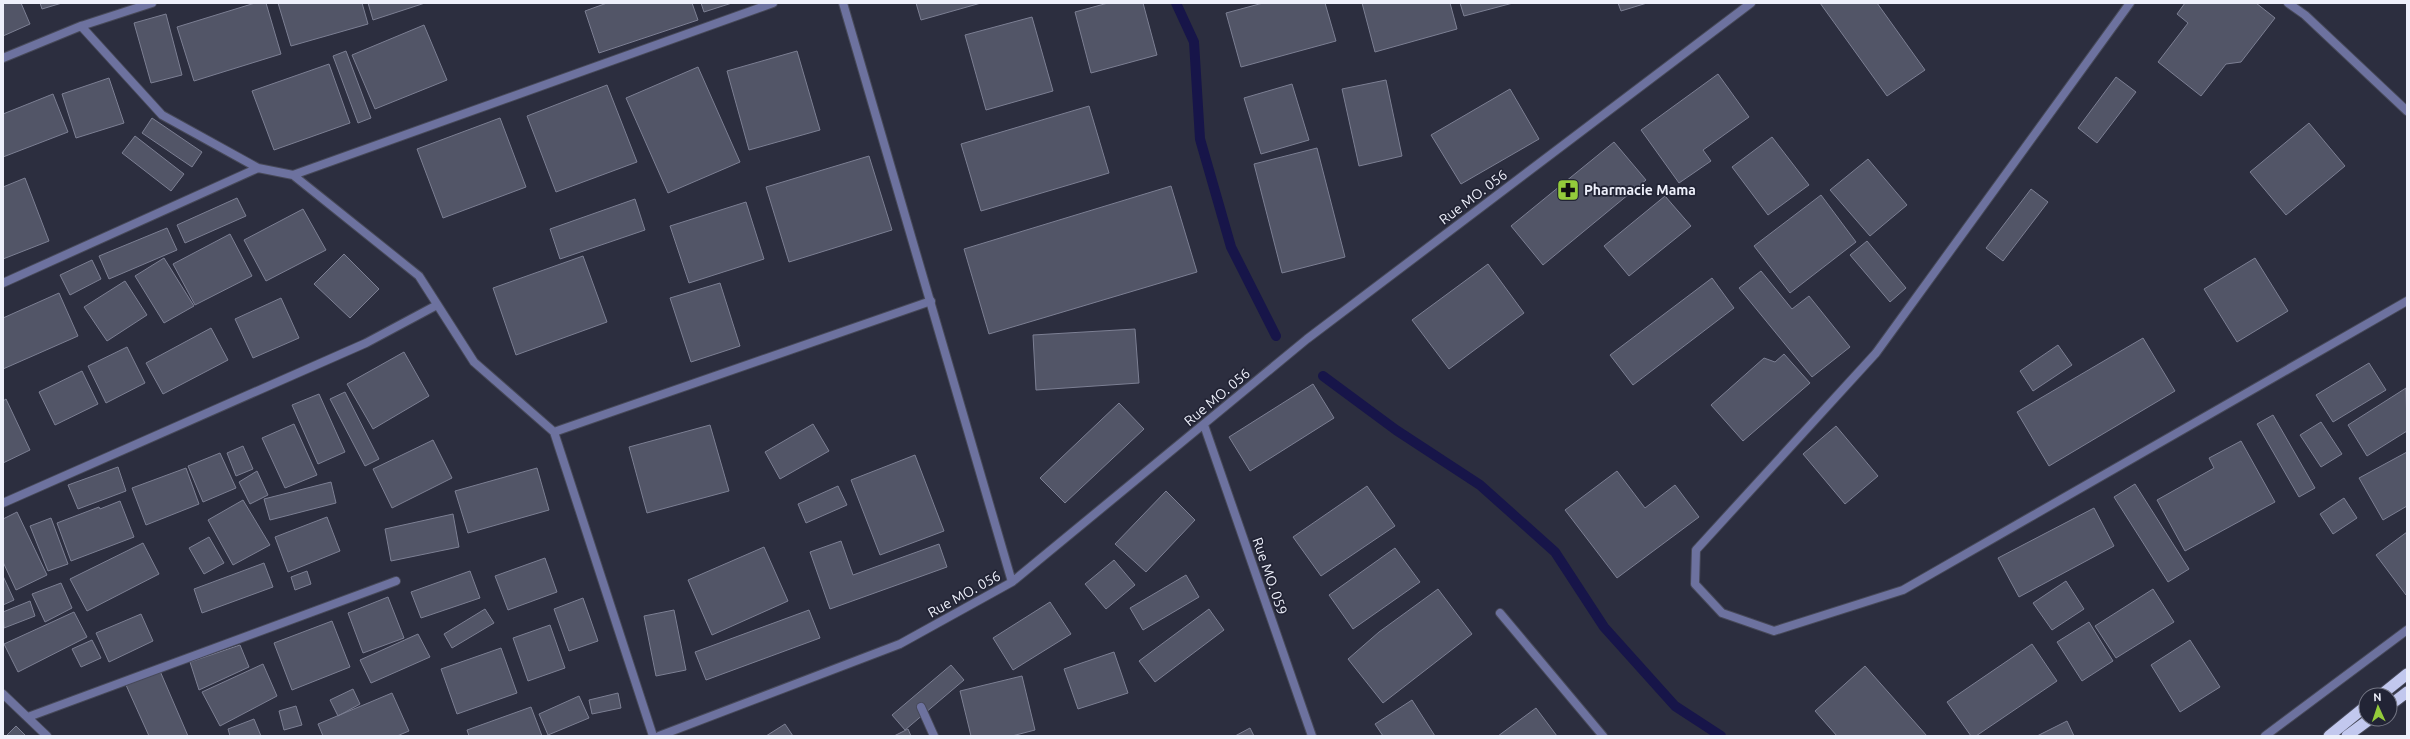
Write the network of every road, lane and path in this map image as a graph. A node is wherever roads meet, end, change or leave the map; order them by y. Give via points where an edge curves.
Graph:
1 (152, 3) edge
2 (773, 3) edge
3 (843, 3) edge
4 (1751, 3) edge
5 (2130, 3) edge
6 (2288, 3) edge
7 (81, 26) junction
8 (3, 58) edge
9 (2407, 111) edge
10 (258, 168) junction
11 (293, 175) junction
12 (3, 283) edge
13 (931, 301) junction
14 (2407, 301) edge
15 (437, 304) junction
16 (1204, 425) junction
17 (554, 432) junction
18 (3, 503) edge
19 (396, 581) dead end
20 (1012, 582) junction
21 (1500, 613) dead end
22 (2407, 630) edge
23 (2407, 674) edge
24 (2391, 687) edge
25 (2407, 692) edge
26 (3, 694) edge
27 (2398, 699) edge
28 (921, 707) dead end
29 (2358, 713) edge
30 (28, 718) junction
31 (2359, 727) edge
32 (47, 736) edge
33 (653, 736) edge
34 (658, 736) edge
35 (934, 736) edge
36 (1312, 736) edge
37 (1604, 736) edge
38 (2265, 736) edge
39 (2330, 736) edge
40 (2347, 736) edge

1 - 7 street
2 - 11 street
3 - 13 street
4 - 16 street, Rue MO. 056 via 1307,339
5 - 14 street via 1876,353 1696,550 1695,584 1722,613 1774,630 1904,590
6 - 9 street
7 - 8 street
7 - 10 street via 162,115
10 - 11 street
10 - 12 street
11 - 15 street via 419,276
13 - 17 street
13 - 20 street
15 - 17 street via 474,362
15 - 18 street via 366,343
16 - 20 street, Rue MO. 056
16 - 36 street, Rue MO. 059
17 - 33 street
19 - 30 street
20 - 34 street, Rue MO. 056 via 900,644
21 - 37 street
22 - 38 street
23 - 24 highway
25 - 27 highway
26 - 30 street
28 - 35 street
29 - 39 highway
30 - 32 street
31 - 40 highway

